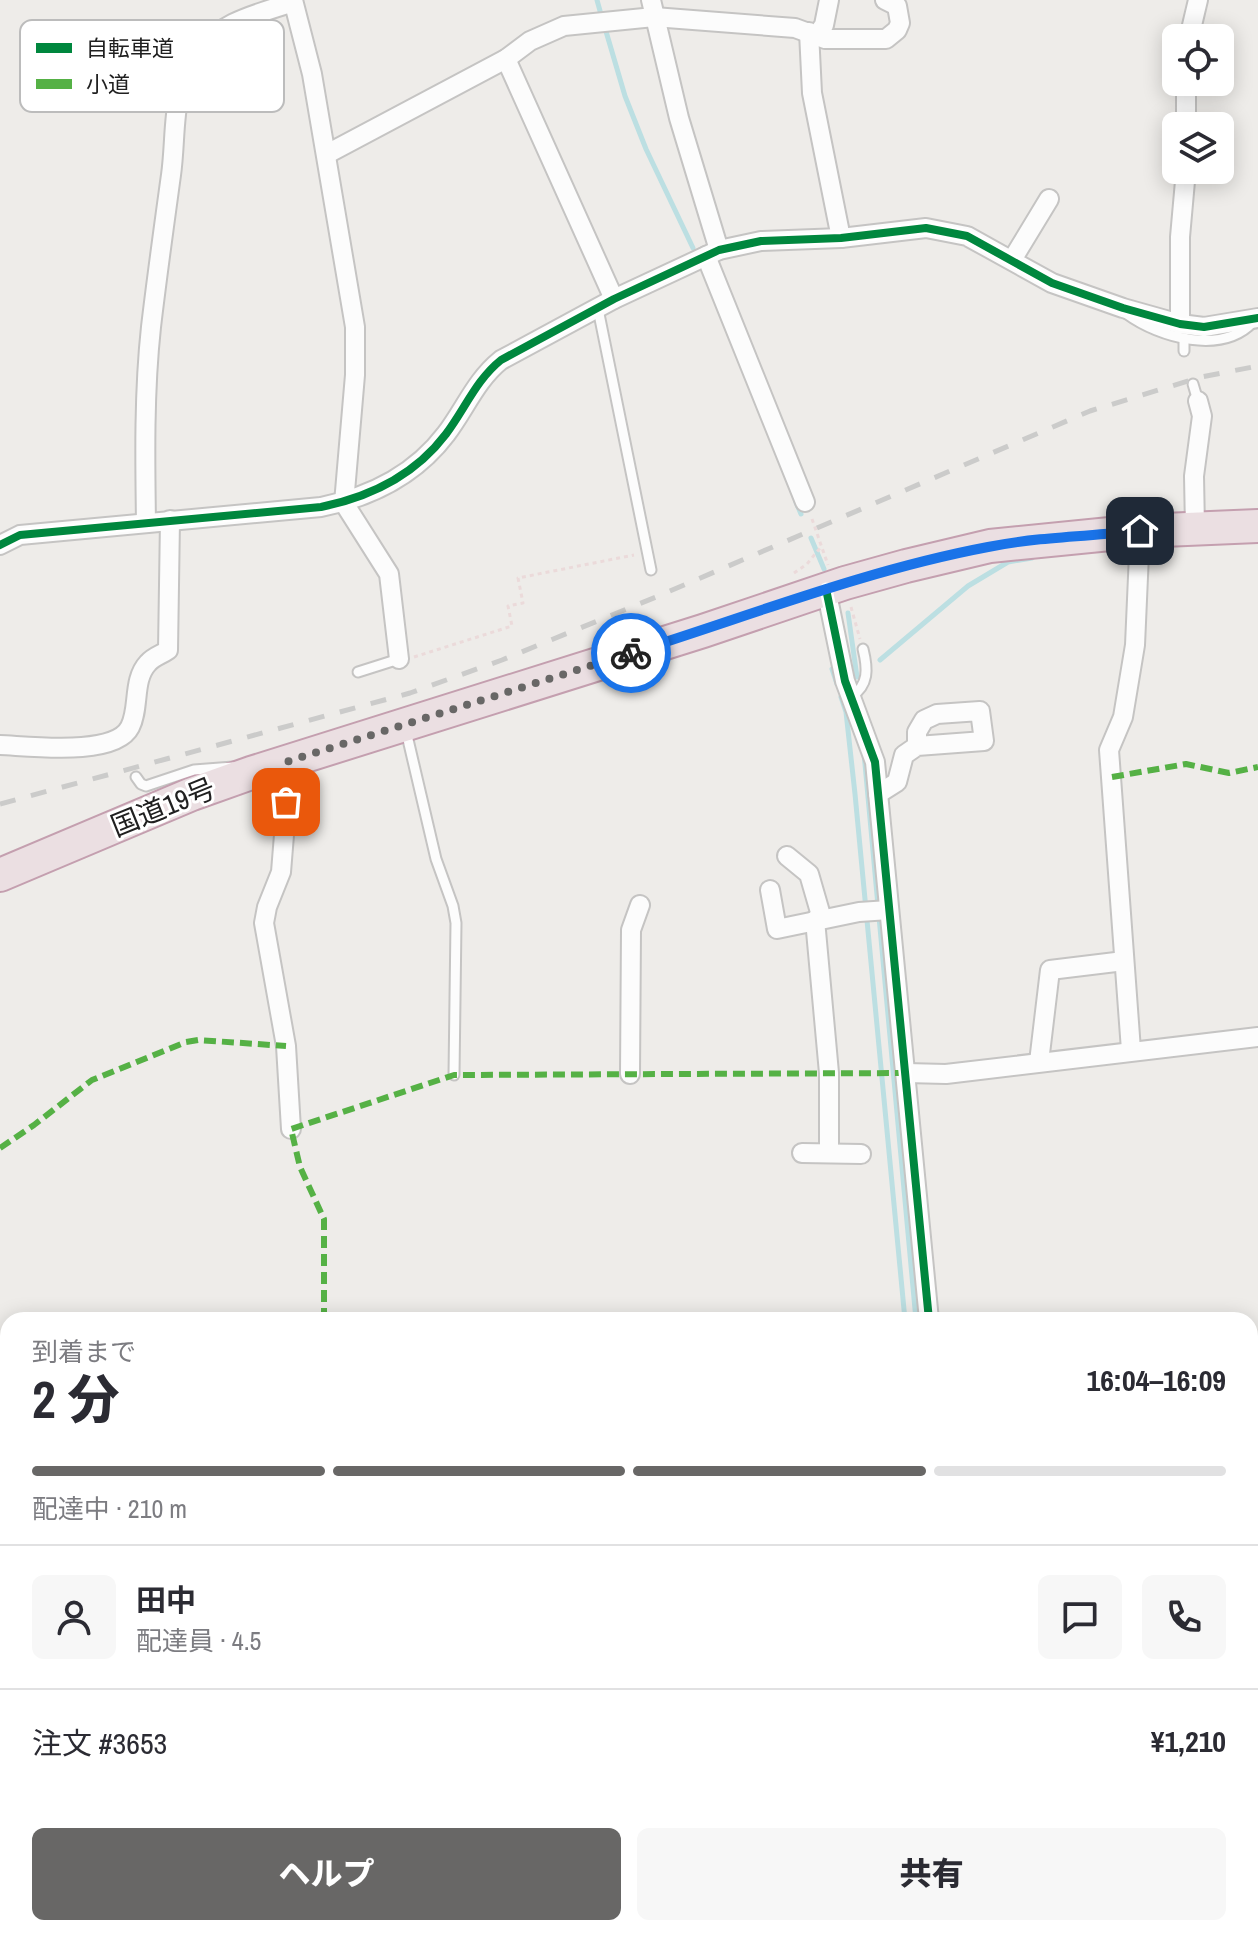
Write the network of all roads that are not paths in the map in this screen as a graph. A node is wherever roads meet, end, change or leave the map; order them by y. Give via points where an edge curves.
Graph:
1 (829, 0) edge
2 (885, 0) edge
3 (1198, 0) edge
4 (293, 1) edge
5 (653, 8) edge
6 (239, 20) edge
7 (1192, 24) edge
8 (813, 34) junction
9 (506, 59) junction
10 (175, 112) edge
11 (327, 154) junction
12 (1185, 184) edge
13 (1049, 199) dead end
14 (841, 238) junction
15 (713, 253) junction
16 (1012, 260) junction
17 (606, 304) junction
18 (1258, 318) edge
19 (1182, 331) junction
20 (1184, 351) dead end
21 (1196, 392) dead end
22 (805, 492) road end
23 (344, 503) junction
24 (170, 520) junction
25 (146, 523) junction
26 (1258, 526) edge
27 (1195, 528) junction
28 (1140, 531) junction
29 (0, 545) edge
30 (651, 570) dead end
31 (835, 587) junction
32 (863, 649) road end
33 (399, 659) joint
34 (358, 672) dead end
35 (851, 697) junction
36 (405, 724) junction
37 (0, 745) edge
38 (917, 746) dead end
39 (71, 747) junction
40 (120, 751) dead end
41 (286, 762) junction
42 (251, 773) junction
43 (136, 777) dead end
44 (878, 794) junction
45 (787, 856) dead end
46 (0, 875) edge
47 (770, 890) dead end
48 (640, 905) dead end
49 (889, 910) junction
50 (818, 920) junction
51 (1124, 961) junction
52 (1258, 1037) edge
53 (1131, 1050) junction
54 (1039, 1062) junction
55 (906, 1073) junction
56 (630, 1074) dead end
57 (454, 1075) dead end
58 (291, 1129) dead end
59 (802, 1153) dead end
60 (829, 1153) junction
61 (861, 1154) dead end
62 (928, 1312) edge

1 - 8 street via 824,25
2 - 8 street via 897,6 900,23 886,39 825,39
3 - 7 street
4 - 6 street
4 - 11 street
5 - 8 street
5 - 9 street via 564,26
5 - 15 street
8 - 14 street via 812,93
9 - 11 street
9 - 17 street
10 - 25 street via 151,329
11 - 23 street via 355,327
12 - 19 street
13 - 16 street
14 - 15 street via 761,241
14 - 16 street via 945,230
15 - 17 street
15 - 22 street
16 - 19 street via 1052,283
17 - 23 street via 501,360 428,453 382,489
17 - 30 lane
18 - 19 street
19 - 20 lane
21 - 27 street via 1202,416 1194,476
23 - 24 street
23 - 33 street via 389,574
24 - 25 street
24 - 39 street via 168,650 145,666 130,727 120,739
25 - 29 street via 20,535
26 - 27 highway, 国道19号
27 - 28 highway, 国道19号
28 - 31 highway, 国道19号 via 990,546
28 - 51 street via 1135,645 1123,717 1109,750
31 - 35 street
31 - 36 highway, 国道19号
32 - 35 lane via 866,680
33 - 34 lane
35 - 44 street via 875,762
36 - 41 highway, 国道19号
36 - 57 lane via 456,923
37 - 39 street
38 - 44 street via 904,755 897,782
39 - 40 lane via 79,753
41 - 42 highway, 国道19号
41 - 58 street via 281,872 264,923 286,1046
42 - 43 lane via 211,767 146,786
42 - 46 highway, 国道19号
44 - 49 street
45 - 50 street via 809,874
47 - 50 street via 777,929
48 - 56 street via 631,930
49 - 50 street
49 - 55 street
50 - 60 street
51 - 53 street
51 - 54 street via 1050,970
52 - 53 street
53 - 54 street
54 - 55 street via 946,1074
55 - 62 street
59 - 60 street
60 - 61 street

